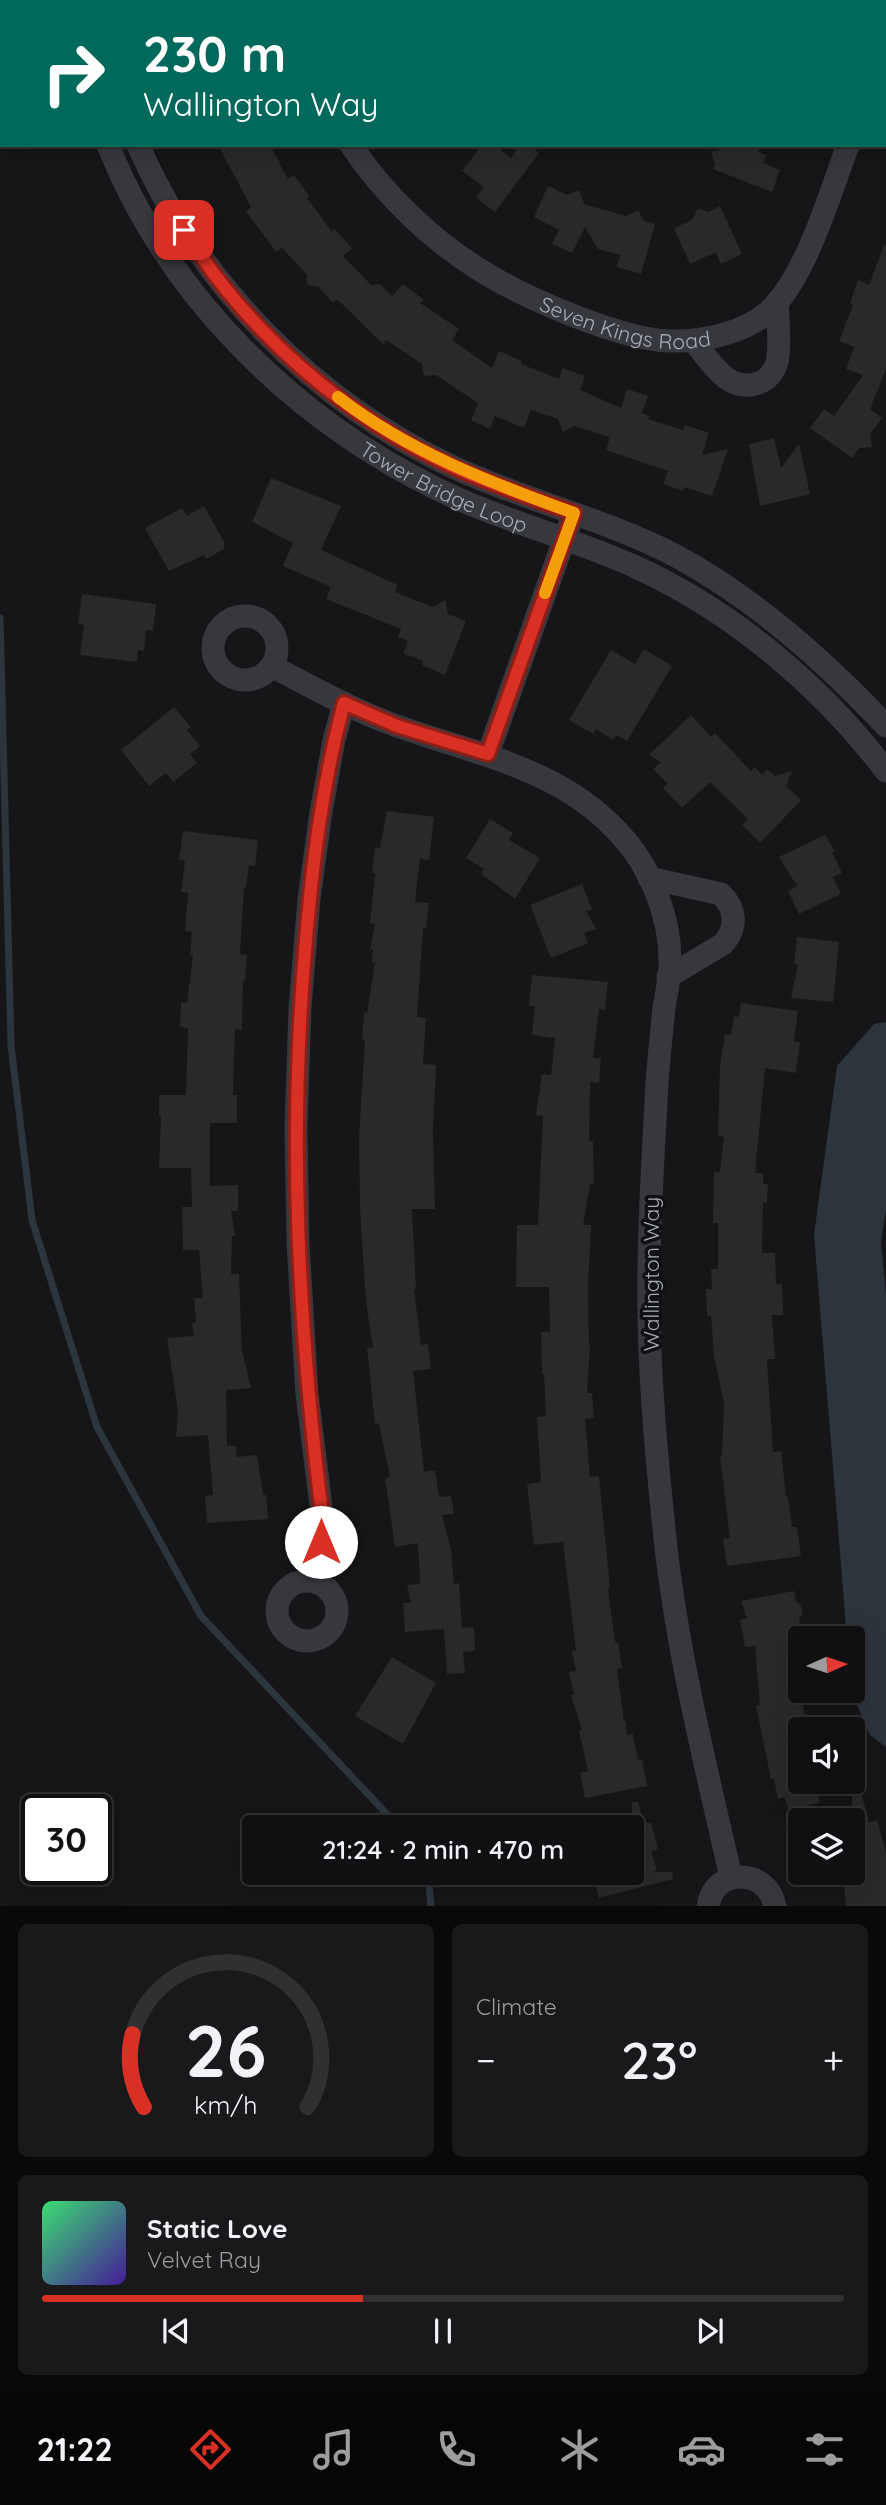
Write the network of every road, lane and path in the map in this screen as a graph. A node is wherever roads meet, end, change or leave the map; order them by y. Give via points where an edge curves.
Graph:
1 (109, 147) edge
2 (139, 147) edge
3 (352, 147) edge
4 (847, 147) edge
5 (777, 302) junction
6 (693, 340) junction
7 (574, 513) junction
8 (564, 540) junction
9 (272, 666) dead end
10 (344, 703) junction
11 (886, 726) edge
12 (488, 754) junction
13 (886, 771) edge
14 (649, 878) junction
15 (668, 977) junction
16 (318, 1583) dead end
17 (732, 1877) junction
18 (708, 1906) edge
19 (775, 1906) edge

1 - 8 street, Tower Bridge Loop via 140,211 173,264 262,369 308,409 358,445 436,489
2 - 7 street, Tower Bridge Loop via 159,190 224,287 314,379 352,408 443,462
3 - 6 street, Seven Kings Road via 397,202 483,272 560,309 636,336
4 - 5 street, Seven Kings Road via 803,261
5 - 6 street, Seven Kings Road via 746,326
5 - 6 street via 778,356 770,376 761,382 730,382
7 - 8 street
7 - 11 street, Tower Bridge Loop via 626,533 715,579 794,637
8 - 12 street
8 - 13 street, Tower Bridge Loop via 646,572 745,633 840,716
9 - 10 street, Wallington Way
10 - 12 street, Wallington Way via 397,726
10 - 16 street via 323,800 309,899 296,1127 307,1394 323,1522
12 - 14 street, Wallington Way via 535,773 597,811 621,834
14 - 15 street, Wallington Way via 667,931
14 - 15 street via 721,894 733,912 729,937
15 - 17 street, Wallington Way via 650,1211 649,1318 656,1431 685,1670
17 - 18 street via 714,1890
17 - 19 street via 754,1878 764,1884

